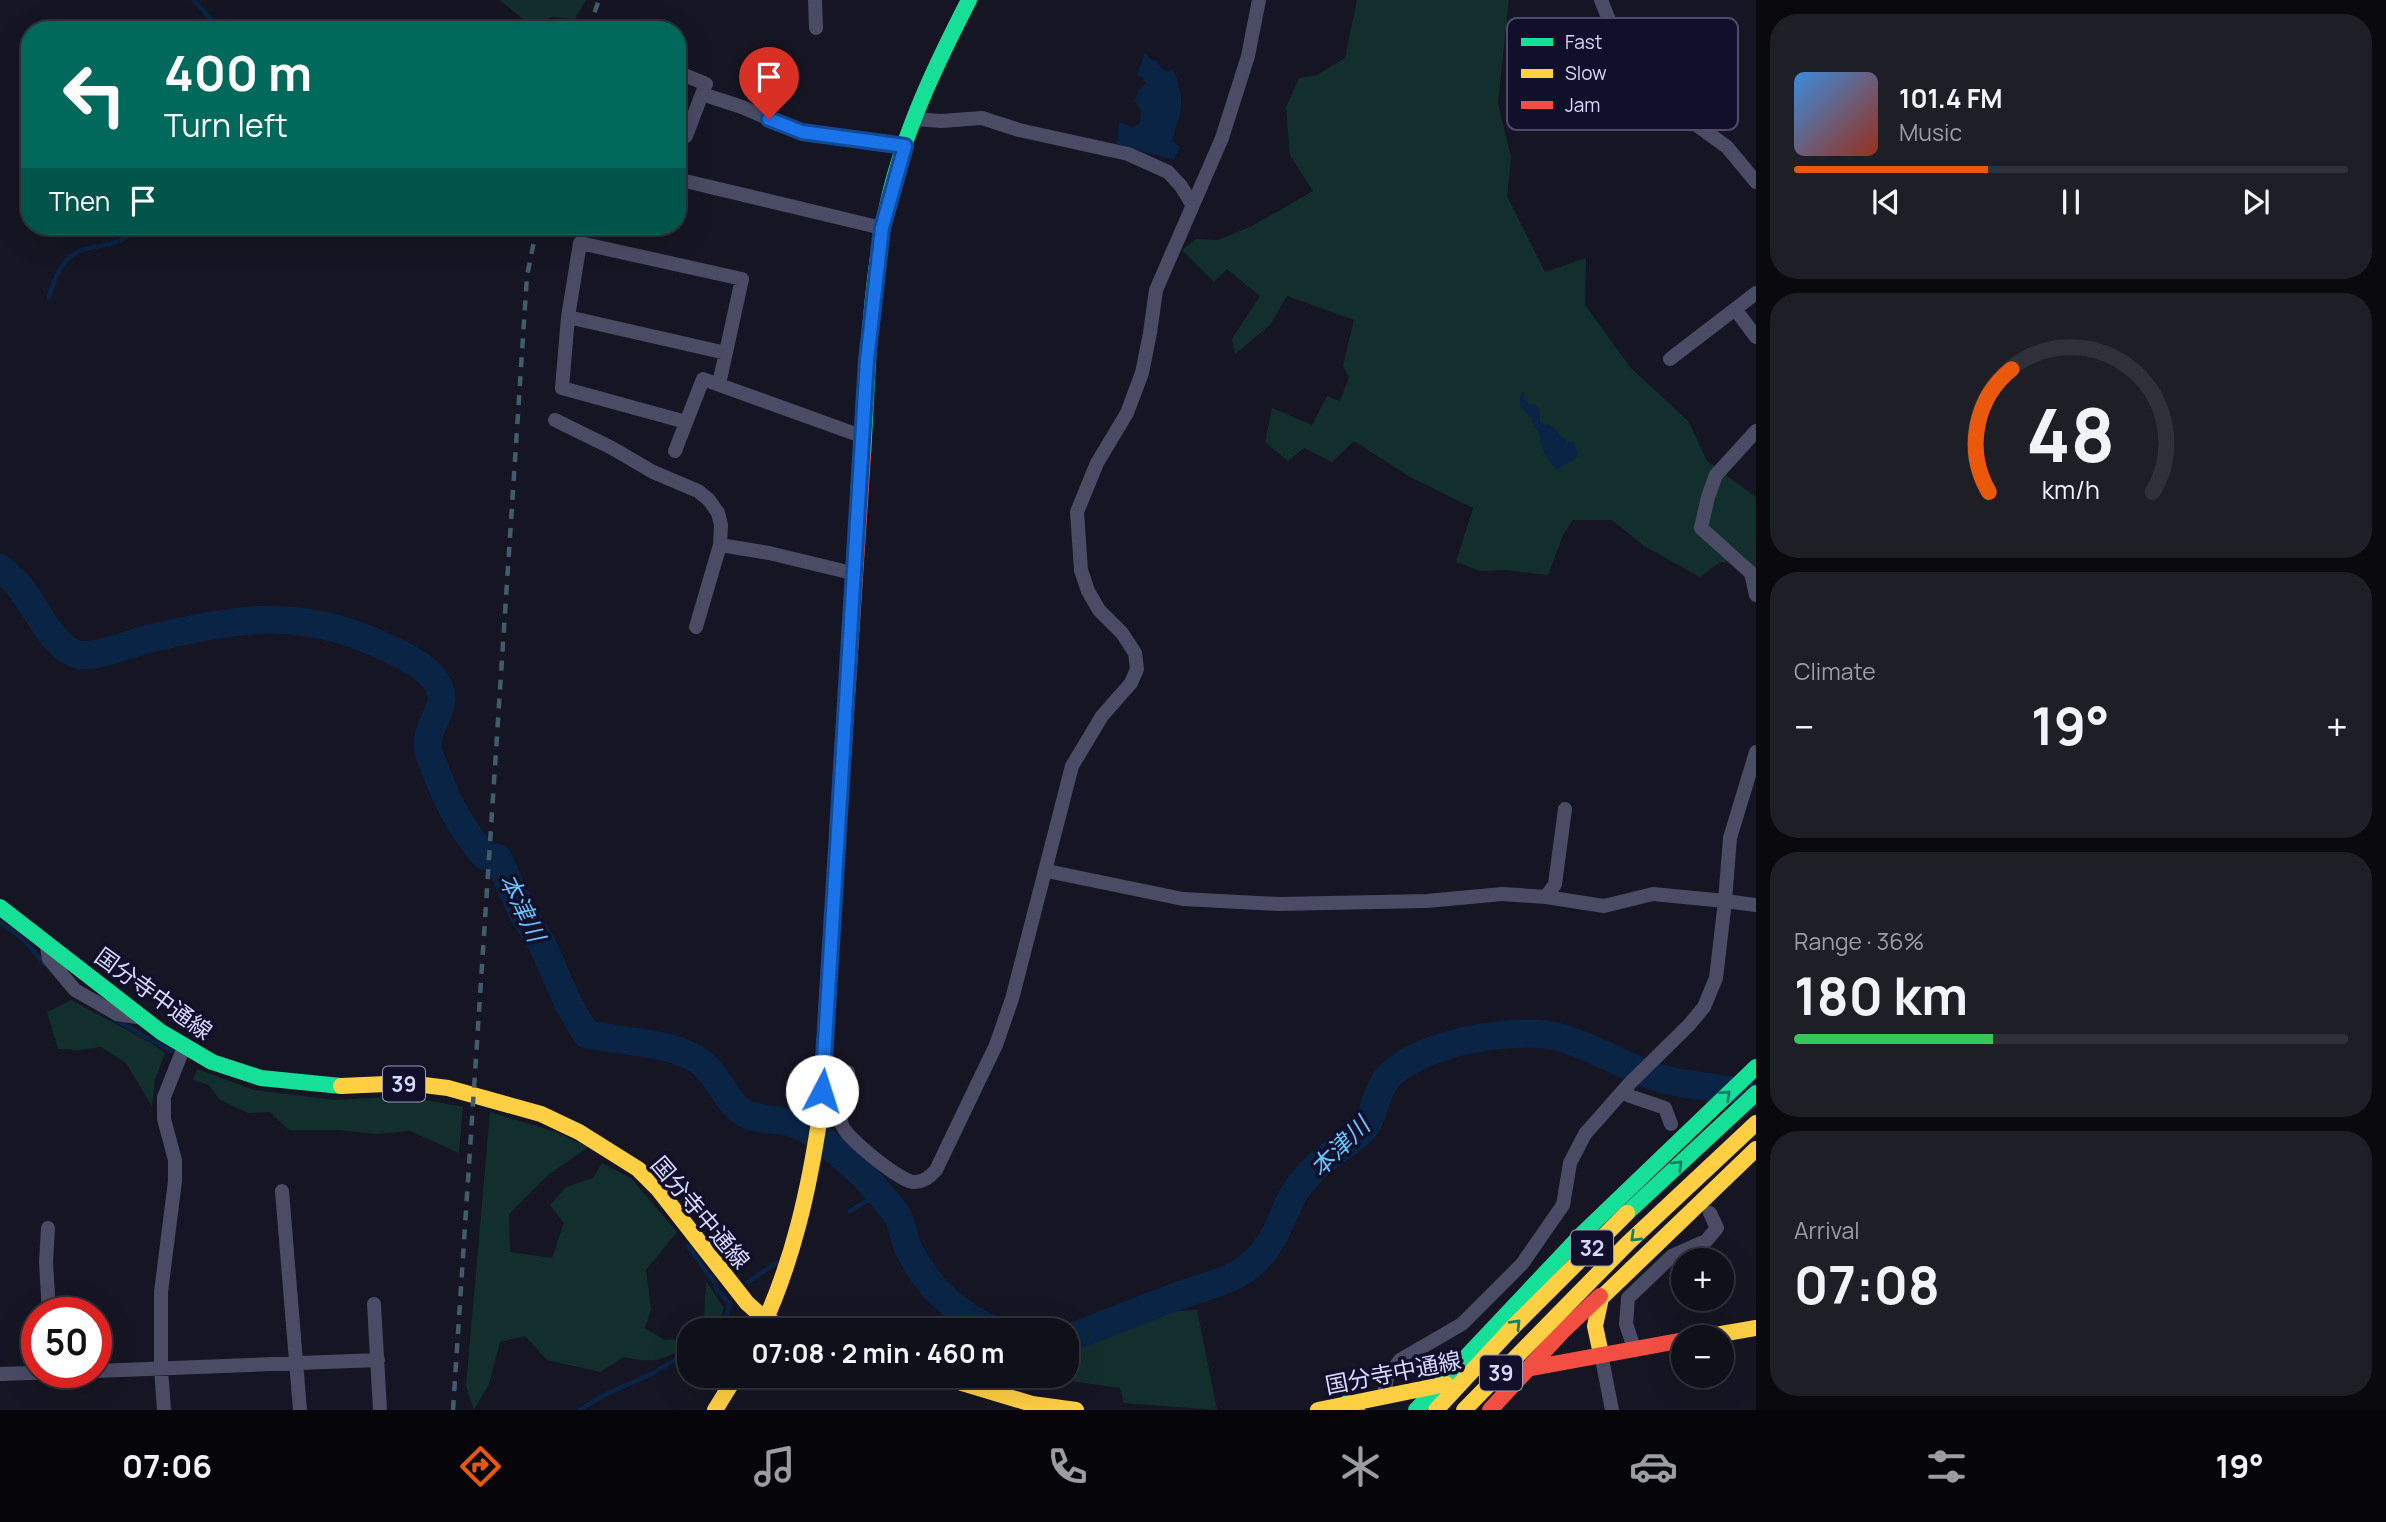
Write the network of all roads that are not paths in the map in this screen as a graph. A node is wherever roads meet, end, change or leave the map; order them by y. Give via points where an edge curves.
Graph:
1 (815, 0) edge
2 (969, 0) edge
3 (1259, 0) edge
4 (1601, 0) edge
5 (1610, 18) edge
6 (816, 27) dead end
7 (686, 76) edge
8 (702, 94) junction
9 (915, 119) junction
10 (1703, 130) edge
11 (686, 136) edge
12 (905, 146) junction
13 (686, 182) edge
14 (1756, 182) edge
15 (1192, 204) junction
16 (882, 228) junction
17 (1756, 293) edge
18 (1734, 309) junction
19 (568, 317) junction
20 (1756, 337) edge
21 (726, 353) junction
22 (1670, 359) dead end
23 (719, 384) junction
24 (555, 420) dead end
25 (686, 422) junction
26 (1756, 431) edge
27 (864, 438) junction
28 (675, 451) dead end
29 (720, 545) junction
30 (856, 574) junction
31 (1756, 595) edge
32 (695, 626) dead end
33 (1756, 752) edge
34 (1565, 809) dead end
35 (1047, 871) junction
36 (1546, 897) junction
37 (1726, 901) junction
38 (1756, 905) edge
39 (0, 906) edge
40 (184, 1047) junction
41 (824, 1067) junction
42 (1756, 1068) edge
43 (1627, 1087) junction
44 (1756, 1093) edge
45 (1756, 1123) edge
46 (1671, 1124) dead end
47 (1754, 1150) edge
48 (282, 1191) dead end
49 (1710, 1213) dead end
50 (48, 1228) dead end
51 (1614, 1284) junction
52 (48, 1297) edge
53 (374, 1304) dead end
54 (759, 1318) edge
55 (767, 1318) edge
56 (1756, 1328) edge
57 (1734, 1332) edge
58 (1671, 1342) edge
59 (1634, 1349) junction
60 (1601, 1354) junction
61 (378, 1360) junction
62 (296, 1363) junction
63 (1527, 1368) junction
64 (160, 1369) junction
65 (112, 1370) edge
66 (21, 1373) edge
67 (0, 1374) edge
68 (1438, 1385) junction
69 (729, 1388) edge
70 (979, 1388) edge
71 (1384, 1396) junction
72 (1352, 1406) edge
73 (164, 1410) edge
74 (300, 1410) edge
75 (380, 1410) edge
76 (715, 1410) edge
77 (1076, 1410) edge
78 (1318, 1410) edge
79 (1416, 1410) edge
80 (1436, 1410) edge
81 (1464, 1410) edge
82 (1490, 1410) edge
83 (1612, 1410) edge

1 - 6 street
2 - 9 main road
3 - 15 street via 1248,56 1222,138
4 - 5 street
7 - 8 street via 706,84
8 - 11 street
8 - 12 street via 802,132
9 - 12 main road
9 - 15 street via 982,118 1128,154 1168,172
10 - 14 street via 1727,148
12 - 16 main road
13 - 16 street
15 - 35 street via 1156,290 1142,373 1077,512 1081,570 1088,591 1135,653 1137,669 1072,766
16 - 27 main road
17 - 18 street
18 - 20 street
18 - 22 street
19 - 21 street
19 - 21 street via 580,243 742,278
19 - 25 street via 562,388
21 - 23 street
23 - 25 street via 702,379
23 - 27 street
24 - 29 street via 698,491 718,513
25 - 28 street
26 - 31 street via 1716,475 1702,528 1751,573
27 - 30 main road
29 - 30 street
29 - 32 street
30 - 41 main road
33 - 37 street via 1730,838
34 - 36 street via 1555,884
35 - 36 street via 1183,899 1251,903 1427,901 1502,894
35 - 41 street via 996,1045 927,1180 913,1182 900,1177 848,1136 840,1114 848,1072
36 - 37 street via 1604,906 1653,894
37 - 38 street
37 - 43 street via 1716,978 1704,1007
39 - 40 main road, 国分寺中通線 / 39
40 - 54 main road, 国分寺中通線 / 39 via 261,1078 338,1086 408,1083 448,1088 541,1114 638,1169
40 - 64 street via 164,1097 176,1181 161,1292
41 - 55 main road via 814,1158 789,1260
68 -> 42 main road via 1530,1285
43 - 46 street via 1630,1096 1665,1108
43 - 71 street via 1585,1134 1570,1163 1563,1205 1522,1264 1462,1324 1401,1360 1387,1378
80 -> 44 main road, 32, bridge via 1613,1227
45 -> 81 main road, 32, bridge via 1629,1242
47 - 51 main road
48 - 62 street
49 - 59 street via 1717,1228 1706,1241 1672,1256 1628,1298 1626,1324
50 - 52 street
51 - 60 main road via 1601,1298 1594,1316
51 - 63 main road
53 - 61 street
56 - 57 main road
58 - 59 main road, 国分寺中通線 / 39
59 - 60 main road, 国分寺中通線 / 39
60 - 63 main road, 国分寺中通線 / 39
60 - 83 street
61 - 62 street
61 - 75 street
62 - 64 street
62 - 74 street
63 - 68 main road, 国分寺中通線 / 39
63 - 82 main road
64 - 65 street
64 - 73 street
66 - 67 street
68 - 71 main road, 国分寺中通線 / 39
68 - 79 main road
69 - 76 main road
70 - 77 main road via 1032,1404
71 - 72 main road, 国分寺中通線 / 39
72 - 78 main road, 国分寺中通線 / 39

